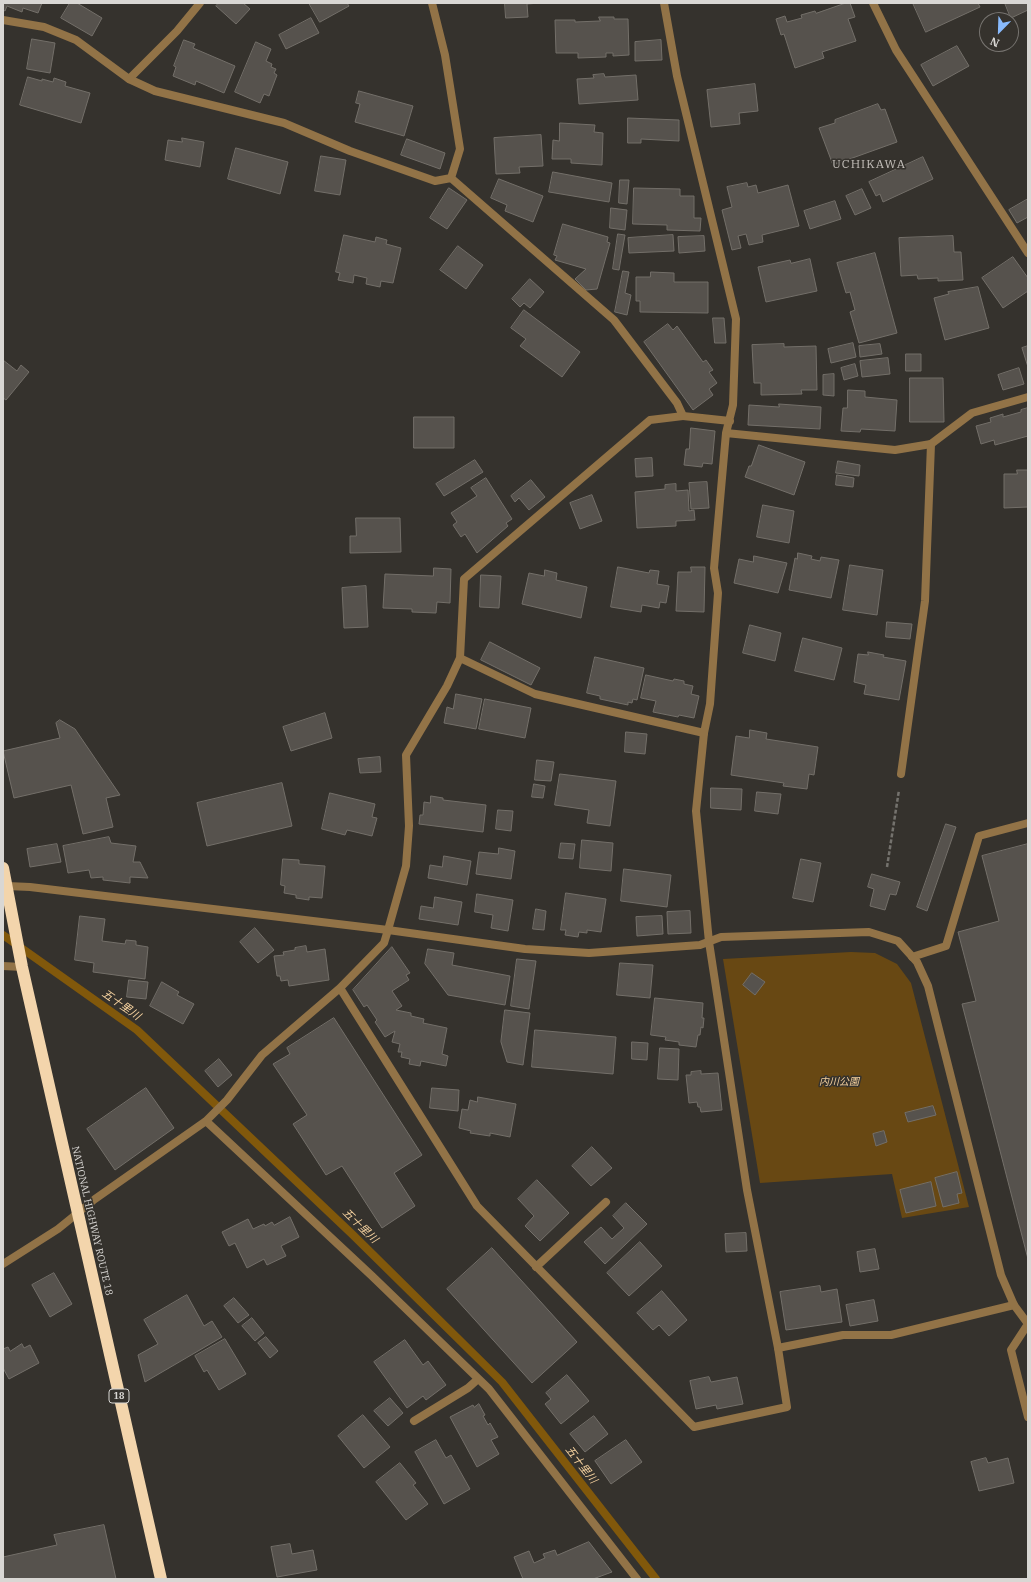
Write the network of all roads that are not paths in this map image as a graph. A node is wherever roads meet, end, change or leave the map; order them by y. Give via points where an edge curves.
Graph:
1 (200, 3) edge
2 (432, 3) edge
3 (664, 3) edge
4 (873, 3) edge
5 (3, 20) edge
6 (129, 79) junction
7 (451, 178) junction
8 (1028, 253) edge
9 (1028, 397) edge
10 (683, 416) junction
11 (730, 421) junction
12 (726, 433) junction
13 (931, 444) junction
14 (460, 658) junction
15 (704, 733) junction
16 (901, 774) road end
17 (1028, 823) edge
18 (3, 868) edge
19 (7, 886) junction
20 (388, 930) junction
21 (709, 942) junction
22 (912, 957) junction
23 (3, 966) edge
24 (22, 967) junction
25 (340, 988) junction
26 (208, 1119) junction
27 (606, 1202) dead end
28 (78, 1212) junction
29 (3, 1264) edge
30 (536, 1267) junction
31 (1014, 1305) junction
32 (1028, 1324) edge
33 (778, 1348) junction
34 (478, 1379) junction
35 (1028, 1417) edge
36 (414, 1421) dead end
37 (161, 1579) edge
38 (637, 1579) edge

1 - 6 street via 177,31
2 - 7 street via 445,55 460,149
3 - 11 street via 677,76 736,319 733,405
4 - 8 street via 896,50
5 - 6 street via 44,27 76,40
6 - 7 street via 155,91 284,122 350,151 435,181
7 - 10 street via 614,320 677,403
9 - 13 street via 972,413
10 - 11 street
10 - 14 street via 650,420 464,579
11 - 12 street
12 - 13 street via 895,450
12 - 15 street via 714,568 718,593 710,704
13 - 16 street via 925,601
14 - 15 street via 535,694
14 - 20 street via 447,686 406,755 409,826 406,866
15 - 21 street via 696,811
17 - 22 street via 979,836 946,946
18 - 19 highway, NATIONAL HIGHWAY ROUTE 18 / 18
19 - 20 street
19 - 24 highway, NATIONAL HIGHWAY ROUTE 18 / 18
20 - 21 street via 525,949 589,953 700,945
20 - 25 street via 384,943
21 - 22 street via 721,937 869,932 898,941
21 - 33 street via 747,1190
22 - 31 street via 928,986 1000,1275
23 - 24 street
24 - 28 highway, NATIONAL HIGHWAY ROUTE 18 / 18
25 - 26 street via 262,1055 227,1100
25 - 30 street via 476,1206
26 - 28 street
26 - 34 street
27 - 30 street
28 - 29 street via 58,1229
28 - 37 highway, NATIONAL HIGHWAY ROUTE 18 / 18
30 - 33 street via 694,1428 787,1407
31 - 32 street
31 - 33 street via 891,1335 843,1335
32 - 35 street via 1011,1350
34 - 36 street via 468,1388
34 - 38 street

